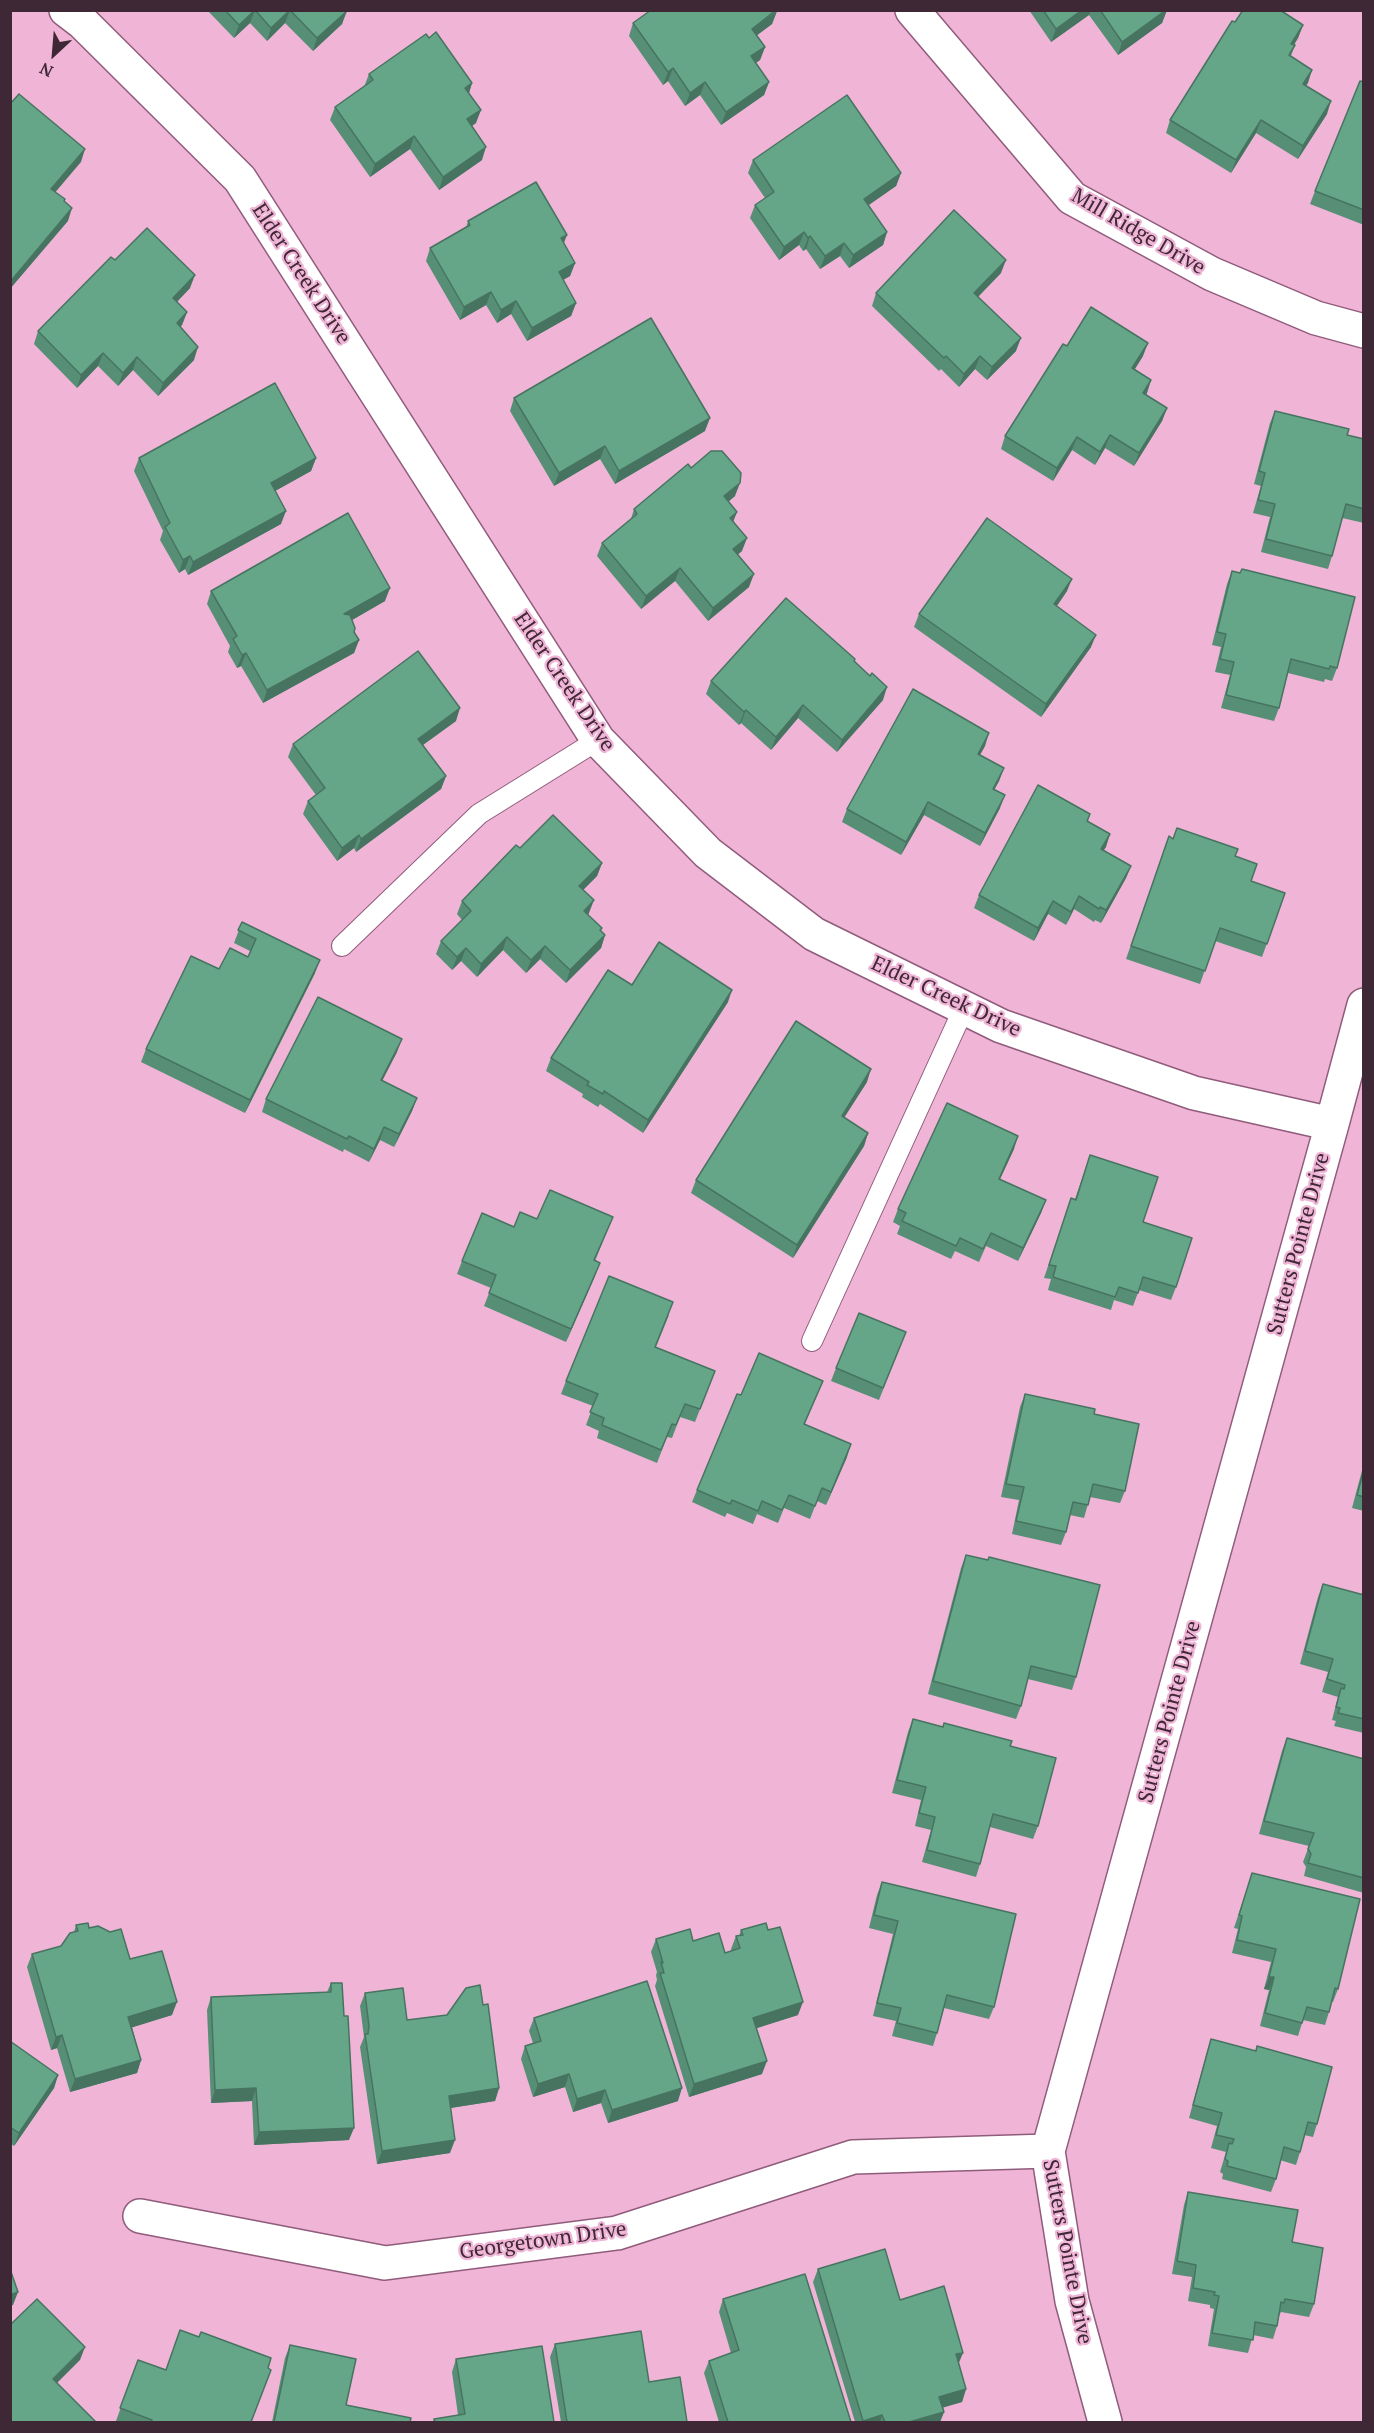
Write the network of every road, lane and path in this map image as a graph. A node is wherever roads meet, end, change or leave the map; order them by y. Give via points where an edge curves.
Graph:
1 (66, 10) edge
2 (912, 10) edge
3 (1364, 331) edge
4 (598, 740) junction
5 (342, 946) dead end
6 (1364, 1005) edge
7 (963, 1008) junction
8 (1332, 1124) junction
9 (812, 1341) dead end
10 (1048, 2151) junction
11 (140, 2216) dead end
12 (1105, 2422) edge

1 - 4 street, Elder Creek Drive via 240,179
2 - 3 street, Mill Ridge Drive via 1072,198 1212,274 1316,318
4 - 5 lane via 479,814
4 - 7 street, Elder Creek Drive via 708,853 814,934
6 - 8 street, Sutters Pointe Drive
7 - 8 street, Elder Creek Drive via 1001,1026 1194,1093
7 - 9 lane
8 - 10 street, Sutters Pointe Drive
10 - 11 street, Georgetown Drive via 853,2157 617,2233 384,2263
10 - 12 street, Sutters Pointe Drive via 1072,2301

